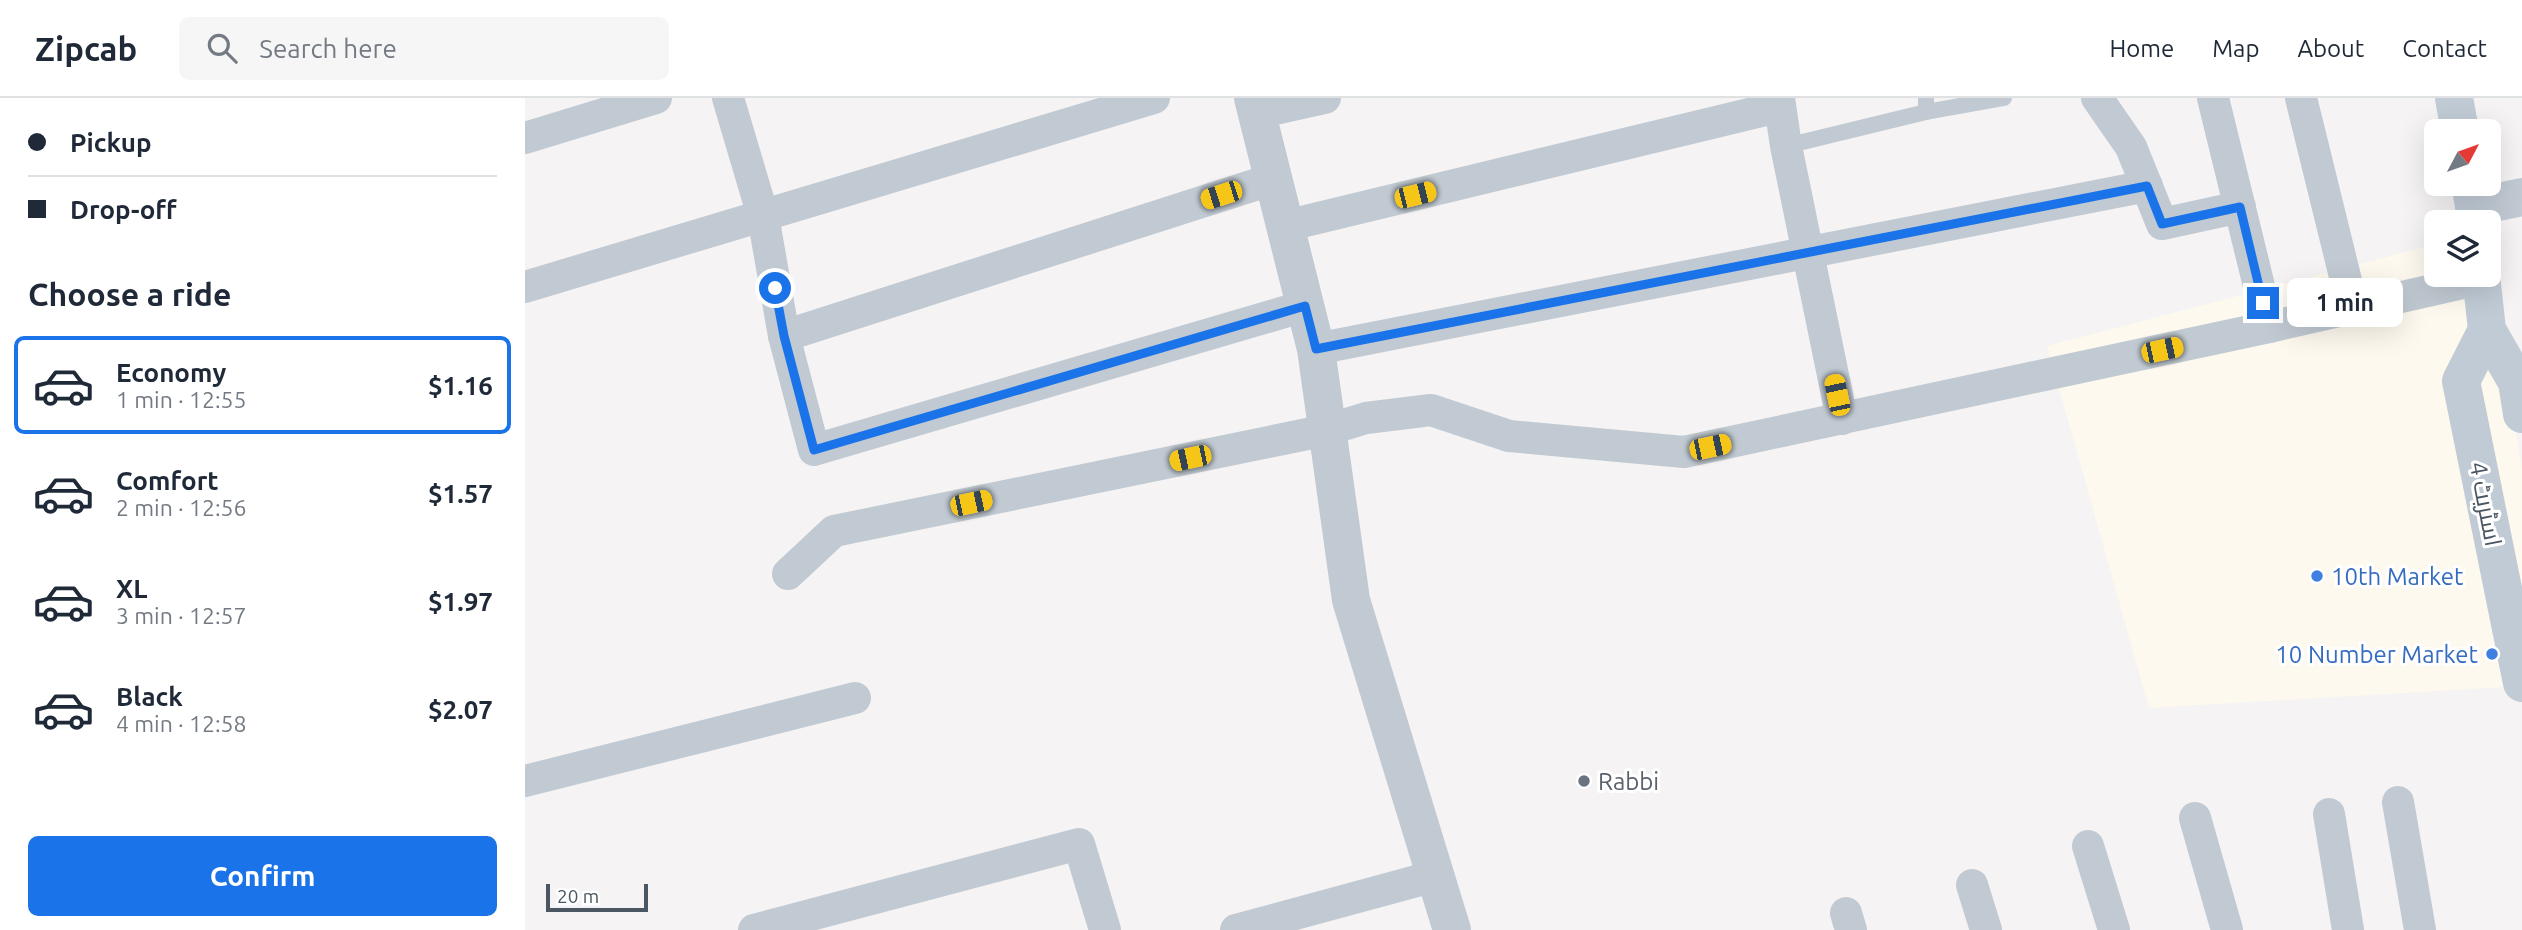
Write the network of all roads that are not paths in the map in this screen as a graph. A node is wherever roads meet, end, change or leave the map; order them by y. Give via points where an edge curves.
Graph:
1 (656, 98) edge
2 (728, 98) edge
3 (1154, 98) edge
4 (1325, 98) edge
5 (2004, 98) edge
6 (2097, 98) edge
7 (2213, 98) edge
8 (2301, 98) edge
9 (2454, 98) edge
10 (1778, 102) edge
11 (1926, 105) edge
12 (1255, 106) edge
13 (2458, 119) edge
14 (525, 138) edge
15 (1786, 146) junction
16 (1273, 179) junction
17 (2147, 186) junction
18 (2522, 197) edge
19 (2473, 204) edge
20 (2240, 207) junction
21 (763, 216) junction
22 (1285, 226) junction
23 (1807, 252) junction
24 (525, 287) edge
25 (2441, 287) edge
26 (2482, 287) edge
27 (1305, 306) junction
28 (2353, 309) junction
29 (2269, 327) junction
30 (2487, 330) junction
31 (784, 336) junction
32 (1316, 349) junction
33 (2522, 414) edge
34 (1842, 419) junction
35 (1327, 430) junction
36 (788, 574) dead end
37 (2522, 683) edge
38 (855, 698) dead end
39 (525, 781) edge
40 (2398, 802) dead end
41 (2329, 814) dead end
42 (2195, 818) dead end
43 (2088, 846) dead end
44 (1436, 876) junction
45 (1972, 884) dead end
46 (754, 930) edge
47 (1105, 930) edge
48 (1236, 930) edge
49 (1452, 930) edge
50 (1986, 930) edge
51 (2114, 930) edge
52 (2227, 930) edge
53 (2348, 930) edge
54 (2420, 930) edge

1 - 14 street
2 - 21 street
3 - 21 street
4 - 12 street
5 - 11 lane
6 - 17 street via 2131,147
7 - 20 street
8 - 28 street
9 - 13 main road
10 - 15 street
10 - 22 street
11 - 15 lane
12 - 16 street
15 - 23 street
16 - 22 street
16 - 31 street
17 - 20 street via 2162,224
17 - 23 street
18 - 19 street
20 - 29 street
21 - 24 street
21 - 31 street
22 - 27 street
23 - 32 street
23 - 34 street
25 - 28 street
26 - 30 main road
27 - 31 street via 814,450
27 - 32 street
28 - 29 street
29 - 34 street
30 - 33 main road via 2517,382
30 - 37 main road, اسٹریٹ 4 via 2461,381
32 - 35 street
34 - 35 street via 1683,452 1509,436 1431,410 1366,418
35 - 36 street via 834,531
35 - 44 street via 1351,600
38 - 39 street
40 - 54 street
41 - 53 street
42 - 52 street
43 - 51 street
44 - 48 street
44 - 49 street
45 - 50 street
46 - 47 street via 1079,844

